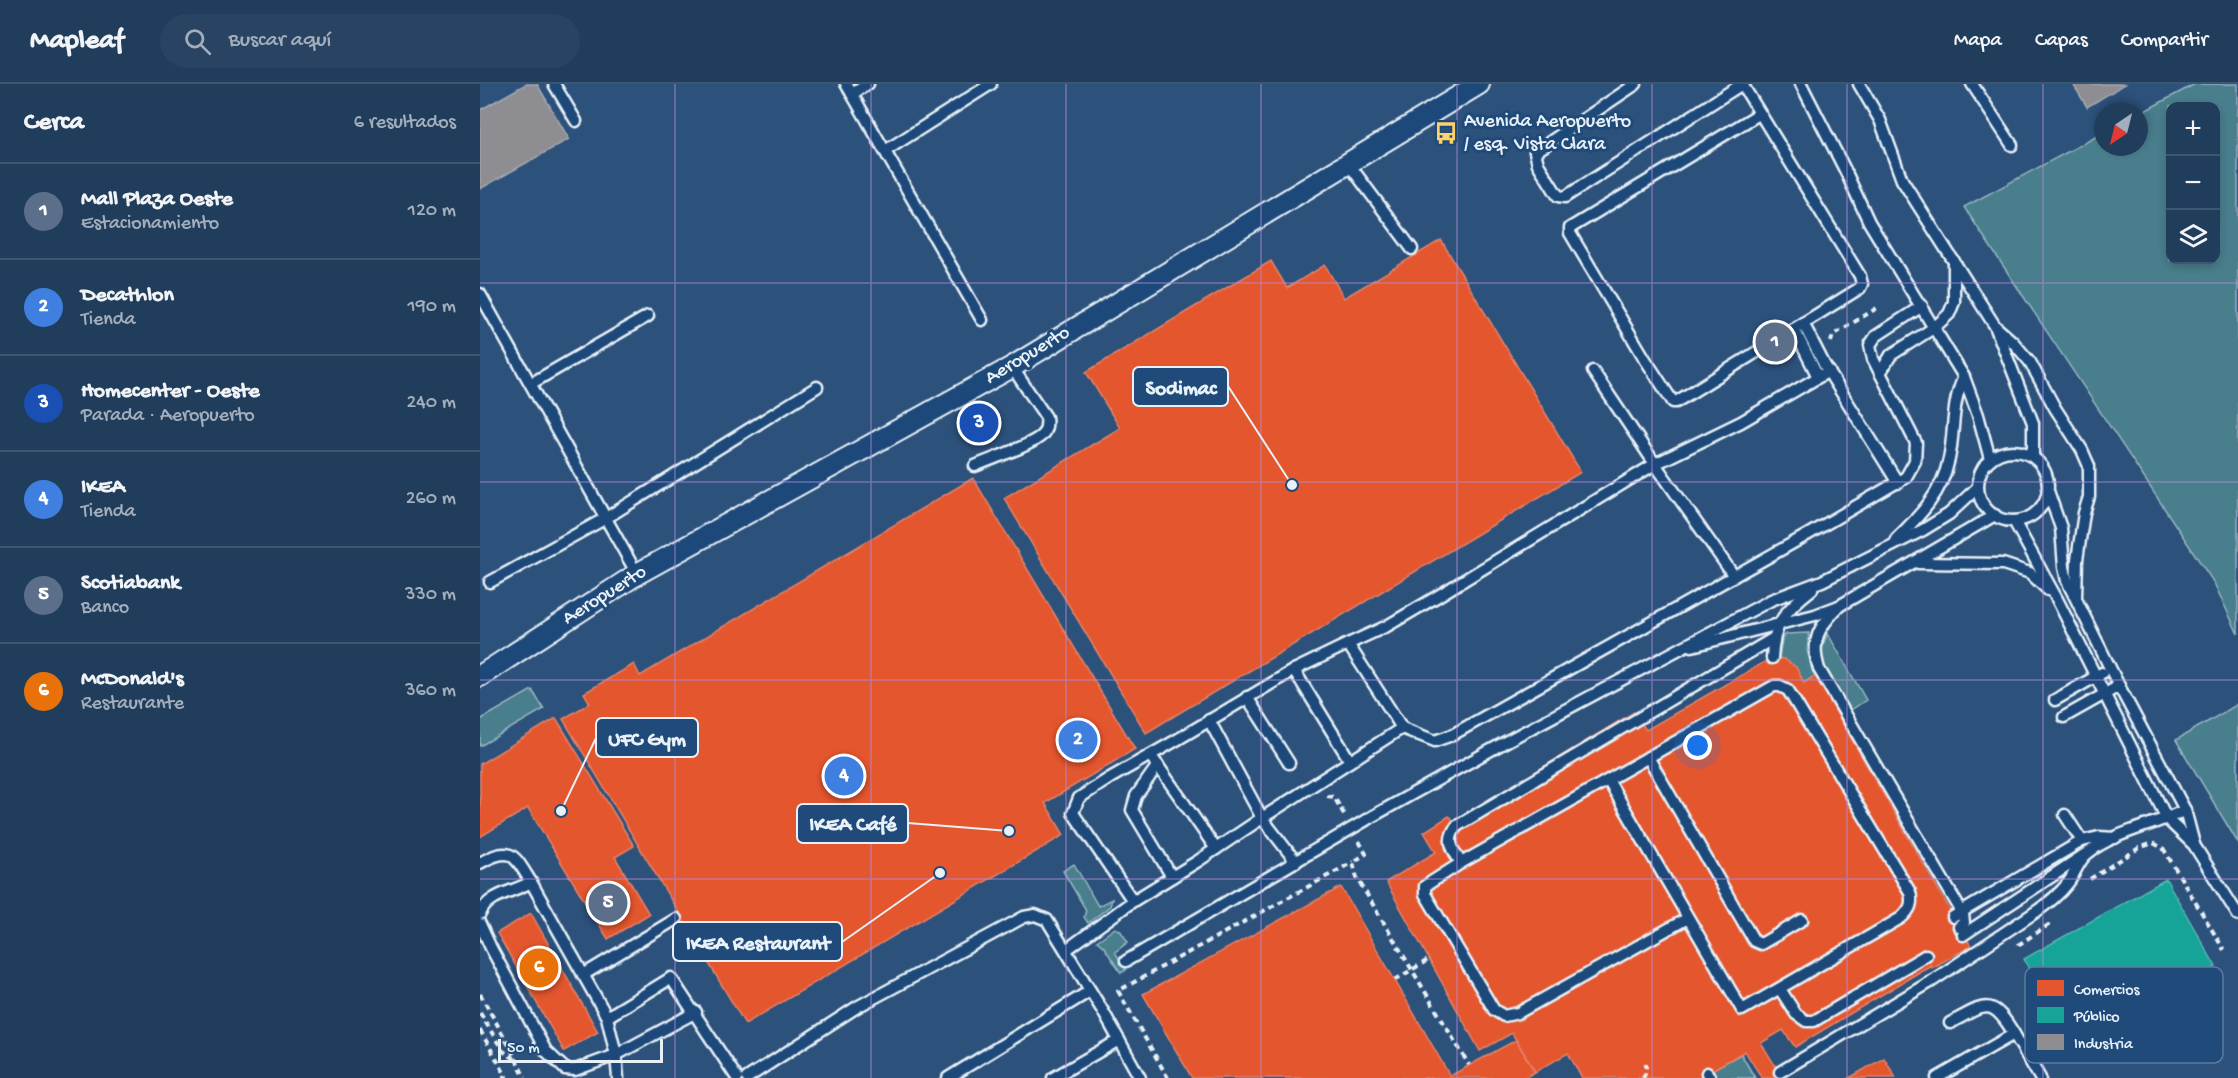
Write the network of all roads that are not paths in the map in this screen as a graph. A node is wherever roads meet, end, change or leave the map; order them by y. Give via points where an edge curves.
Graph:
1 (554, 84) edge
2 (868, 84) edge
3 (991, 84) edge
4 (1479, 84) edge
5 (1636, 84) edge
6 (1742, 84) edge
7 (1801, 84) edge
8 (1859, 84) edge
9 (1972, 84) edge
10 (849, 89) edge
11 (1759, 114) junction
12 (576, 121) dead end
13 (2012, 145) dead end
14 (885, 151) junction
15 (1348, 163) junction
16 (1412, 249) dead end
17 (1954, 261) junction
18 (480, 294) edge
19 (1922, 306) junction
20 (648, 316) dead end
21 (982, 320) dead end
22 (1798, 326) junction
23 (1995, 326) junction
24 (1935, 327) junction
25 (1012, 367) junction
26 (1593, 371) dead end
27 (1829, 371) junction
28 (1880, 373) junction
29 (1964, 376) junction
30 (1818, 377) junction
31 (532, 383) junction
32 (817, 387) dead end
33 (2033, 457) junction
34 (1990, 459) junction
35 (1655, 464) junction
36 (975, 466) dead end
37 (1898, 483) junction
38 (1978, 487) junction
39 (2048, 491) junction
40 (1995, 515) junction
41 (606, 518) junction
42 (2014, 521) junction
43 (1888, 546) junction
44 (1915, 563) junction
45 (637, 574) junction
46 (1734, 576) junction
47 (1822, 581) junction
48 (490, 582) dead end
49 (2076, 600) junction
50 (2058, 601) junction
51 (1839, 606) junction
52 (1778, 624) junction
53 (1774, 638) junction
54 (1348, 644) junction
55 (1674, 651) junction
56 (1772, 658) dead end
57 (2110, 669) junction
58 (1294, 670) junction
59 (480, 676) edge
60 (2096, 676) junction
61 (2119, 686) junction
62 (2104, 694) junction
63 (1247, 698) junction
64 (2055, 700) dead end
65 (2064, 717) dead end
66 (1209, 720) junction
67 (1402, 728) junction
68 (1151, 754) junction
69 (1648, 757) junction
70 (1350, 761) junction
71 (1289, 763) dead end
72 (1158, 765) junction
73 (1608, 780) junction
74 (2185, 810) junction
75 (2065, 815) dead end
76 (1262, 818) junction
77 (2167, 819) junction
78 (2115, 838) junction
79 (2082, 842) junction
80 (2194, 844) junction
81 (1215, 849) junction
82 (2086, 853) junction
83 (1296, 862) junction
84 (480, 863) edge
85 (1461, 863) junction
86 (1172, 877) junction
87 (531, 882) junction
88 (1132, 901) junction
89 (480, 914) edge
90 (2238, 915) edge
91 (1953, 917) dead end
92 (1688, 918) junction
93 (676, 919) dead end
94 (1802, 920) dead end
95 (480, 924) edge
96 (1066, 950) junction
97 (1926, 955) dead end
98 (1126, 961) dead end
99 (583, 975) junction
100 (1780, 989) junction
101 (1090, 991) junction
102 (696, 1012) junction
103 (607, 1017) junction
104 (1950, 1023) dead end
105 (2014, 1034) junction
106 (1119, 1040) junction
107 (2025, 1053) edge
108 (616, 1054) junction
109 (2031, 1063) edge
110 (1780, 1072) dead end
111 (618, 1078) edge
112 (737, 1078) edge
113 (747, 1078) edge
114 (948, 1078) edge
115 (1053, 1078) edge
116 (1140, 1078) edge
117 (1937, 1078) edge
118 (2040, 1078) edge

1 - 12 lane
2 - 10 lane
3 - 14 lane
4 - 15 street, Aeropuerto
5 - 6 lane via 1535,152 1558,196 1565,197
6 - 11 lane
7 - 19 lane via 1869,222
8 - 17 lane via 1880,120 1902,180
9 - 13 lane
10 - 14 lane
11 - 22 lane via 1862,281 1860,288
11 - 22 lane via 1569,230 1673,402
14 - 21 lane
15 - 16 lane
15 - 25 street, Aeropuerto
17 - 23 lane
17 - 24 lane via 1954,302 1950,314
18 - 31 lane
19 - 24 lane
19 - 28 lane via 1873,340 1870,351
20 - 31 lane
22 - 27 lane
22 - 30 lane
23 - 33 lane via 2033,423
23 - 49 lane via 2030,362 2089,466
24 - 28 lane via 1891,355
24 - 29 lane
25 - 36 lane via 1046,417 1047,425 1041,435 1028,443
25 - 45 street, Aeropuerto
26 - 35 lane
27 - 30 lane
27 - 37 lane
28 - 37 lane via 1916,443 1915,461
29 - 34 lane
29 - 43 lane via 1955,399 1950,458 1944,479 1928,505
30 - 35 lane via 1741,423
31 - 41 lane
32 - 41 lane
33 - 34 lane via 2007,452
33 - 39 lane via 2046,476
34 - 38 lane via 1979,477
35 - 46 lane
35 - 54 lane via 1387,626
37 - 46 lane
38 - 40 lane via 1983,503
38 - 43 lane via 1949,514
39 - 42 lane via 2040,509
39 - 49 lane via 2061,528 2064,567
40 - 42 lane
40 - 44 lane
41 - 45 lane
41 - 48 lane
42 - 50 lane
43 - 47 lane
44 - 50 lane via 1976,562 2012,567 2039,579
44 - 51 lane
45 - 59 street, Aeropuerto
46 - 67 lane via 1452,735 1435,741
47 - 52 lane via 1793,604
47 - 55 lane via 1772,600
49 - 57 lane
50 - 60 lane
51 - 52 lane
51 - 82 lane via 1817,636 1814,651 1819,669 1963,914 1961,931
52 - 53 lane
52 - 55 lane
53 - 56 lane
53 - 85 lane via 1457,826 1450,842
54 - 58 lane
54 - 67 lane
55 - 83 lane
57 - 60 lane
57 - 61 lane
58 - 63 lane
58 - 70 lane
60 - 62 lane
60 - 64 lane
61 - 62 lane
61 - 74 lane
62 - 65 lane
62 - 77 lane
63 - 66 lane
63 - 71 lane
66 - 68 lane
66 - 76 lane
67 - 70 lane
68 - 72 lane
68 - 88 lane via 1079,798 1073,813
69 - 73 lane
69 - 94 lane via 1754,941 1761,944
69 - 100 lane via 1774,686 1784,687 1910,892 1910,908 1901,918
70 - 76 lane
72 - 81 lane
72 - 86 lane via 1136,796 1132,810
73 - 85 lane
73 - 92 lane
74 - 77 lane
74 - 80 lane
75 - 79 lane
76 - 81 lane
76 - 83 lane
77 - 78 lane
77 - 80 lane
78 - 79 lane
78 - 82 lane
79 - 91 lane
80 - 90 lane
81 - 86 lane
82 - 110 lane via 2068,883 2037,911 1932,981
83 - 98 lane
84 - 87 lane via 508,853
85 - 92 lane via 1428,883 1425,894 1494,1010 1504,1016 1518,1013
86 - 88 lane
87 - 89 lane via 504,892 482,908
87 - 99 lane
88 - 96 lane
92 - 100 lane via 1742,1010
93 - 99 lane
95 - 108 lane via 546,1052 557,1064 575,1070
96 - 101 lane
96 - 113 lane via 1047,920 1035,915 1024,917 857,1007
97 - 100 lane via 1814,1021 1796,1014
99 - 103 lane
101 - 106 lane
101 - 114 lane
102 - 103 lane via 671,978
102 - 108 lane
102 - 112 lane
103 - 108 lane
104 - 105 lane via 1979,1008 1990,1007 2003,1015
105 - 107 lane
105 - 117 lane
106 - 115 lane
106 - 116 lane
108 - 111 lane
109 - 118 lane

